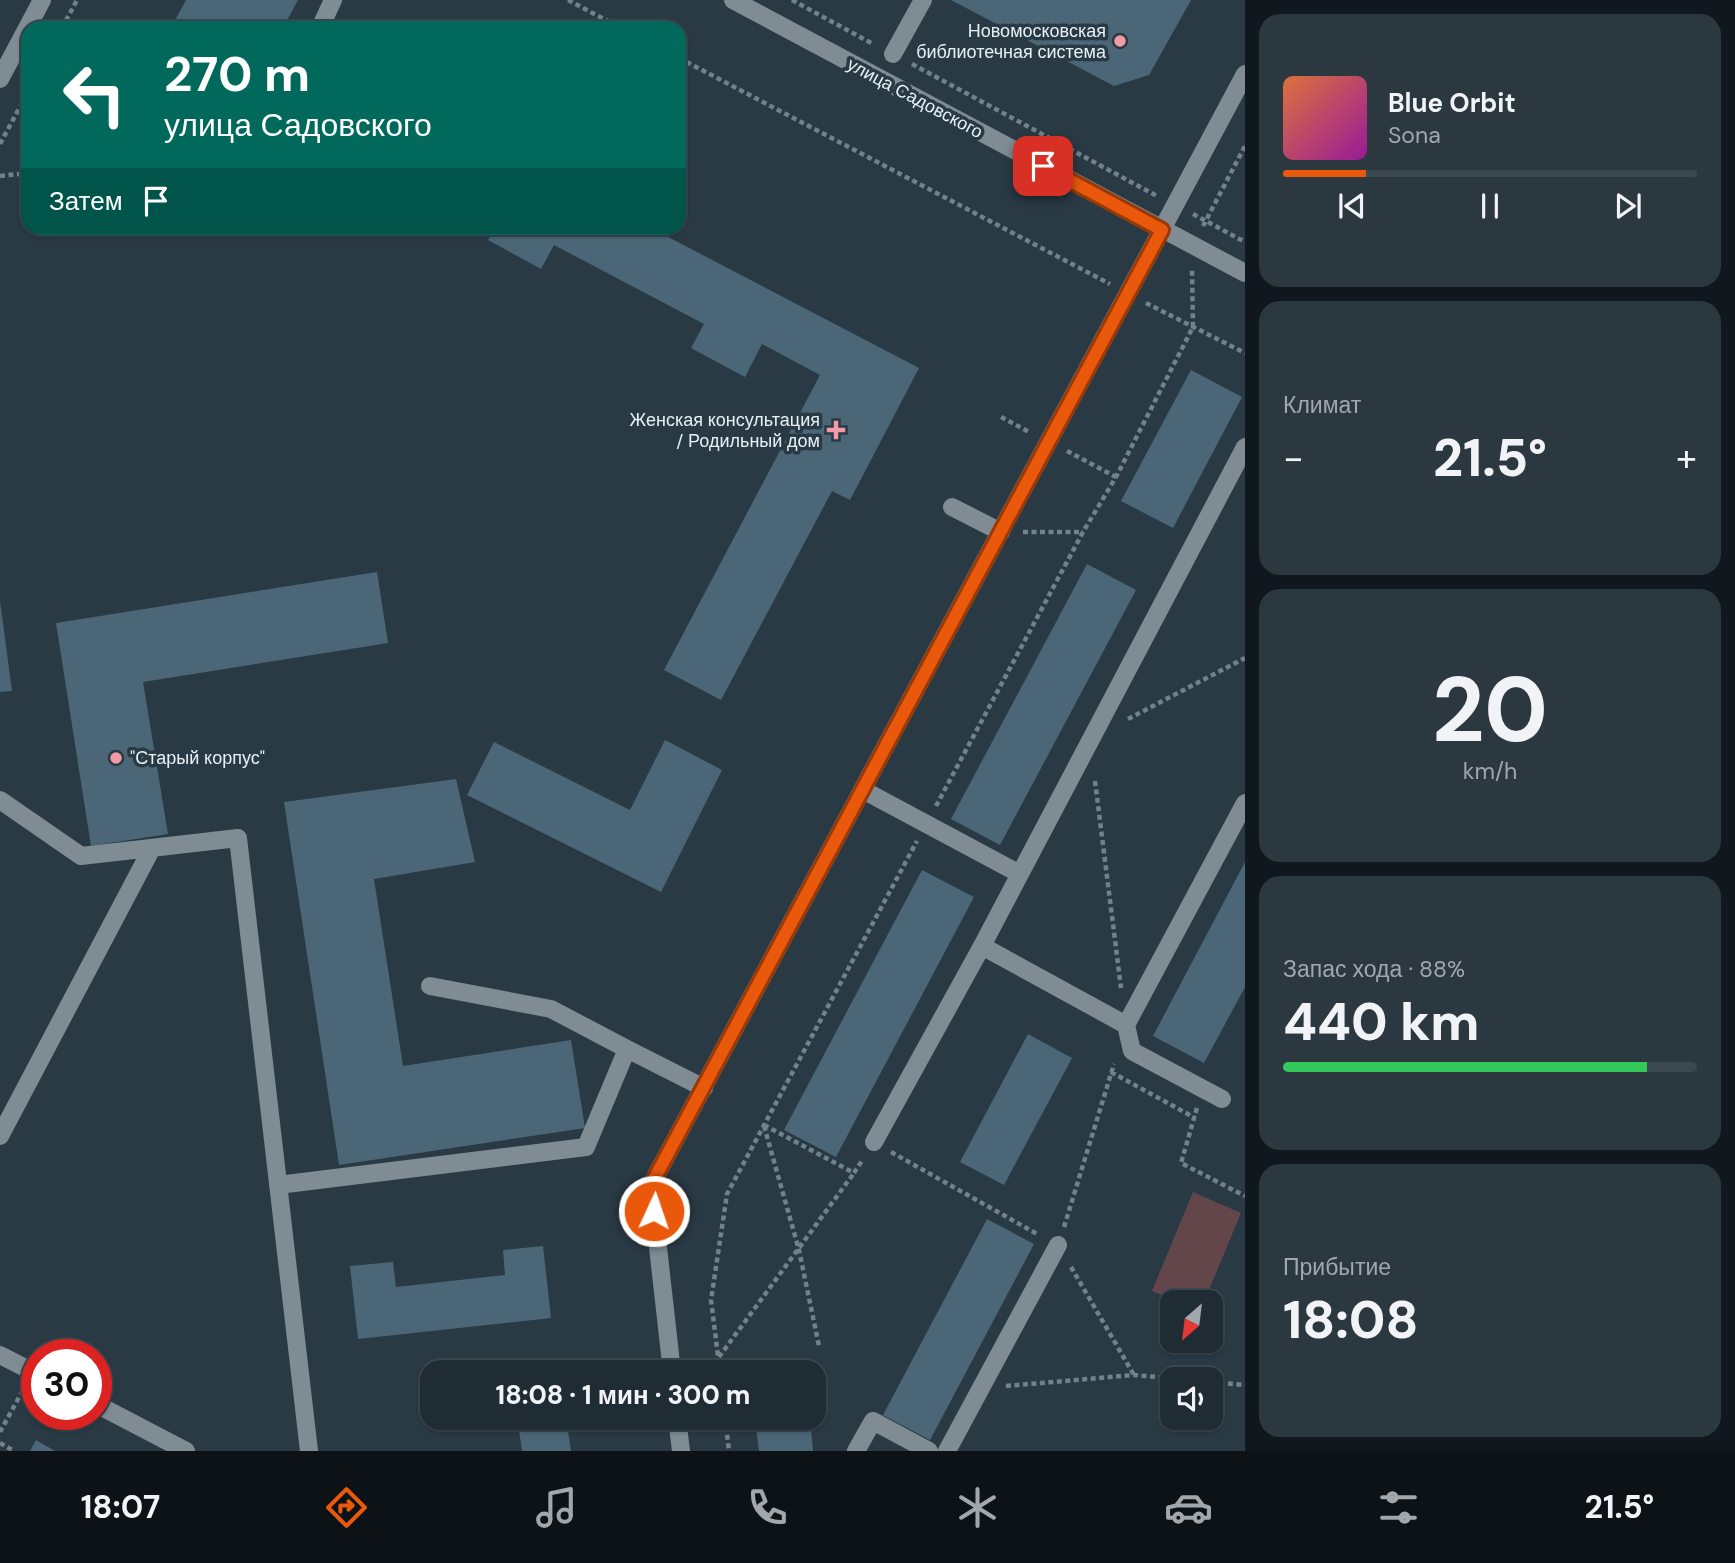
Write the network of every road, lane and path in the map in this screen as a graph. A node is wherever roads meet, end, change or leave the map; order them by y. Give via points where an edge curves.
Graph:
1 (42, 0) edge
2 (77, 0) edge
3 (333, 0) edge
4 (568, 0) edge
5 (733, 0) edge
6 (792, 0) edge
7 (923, 0) edge
8 (31, 21) edge
9 (66, 21) edge
10 (323, 21) edge
11 (608, 21) edge
12 (21, 40) edge
13 (893, 54) junction
14 (686, 62) edge
15 (1245, 74) edge
16 (0, 79) edge
17 (21, 105) edge
18 (0, 144) edge
19 (1245, 146) edge
20 (21, 174) edge
21 (0, 176) edge
22 (1175, 206) junction
23 (1206, 221) junction
24 (1162, 230) junction
25 (1245, 242) edge
26 (1192, 245) junction
27 (1245, 273) edge
28 (1129, 294) junction
29 (1192, 327) junction
30 (1245, 353) edge
31 (1245, 447) edge
32 (1238, 479) edge
33 (952, 507) dead end
34 (1002, 532) junction
35 (1083, 532) junction
36 (1245, 658) edge
37 (1125, 721) dead end
38 (1094, 780) dead end
39 (863, 790) junction
40 (0, 800) edge
41 (1245, 803) edge
42 (926, 824) junction
43 (152, 848) junction
44 (1020, 874) junction
45 (982, 946) junction
46 (430, 986) dead end
47 (1126, 1025) junction
48 (627, 1049) junction
49 (1111, 1072) junction
50 (704, 1088) junction
51 (1203, 1089) junction
52 (1222, 1099) dead end
53 (1195, 1118) junction
54 (764, 1125) junction
55 (0, 1136) edge
56 (874, 1142) junction
57 (853, 1173) junction
58 (278, 1185) junction
59 (1245, 1196) edge
60 (1058, 1245) junction
61 (799, 1250) junction
62 (820, 1346) dead end
63 (0, 1354) edge
64 (718, 1358) joint
65 (671, 1360) edge
66 (21, 1365) edge
67 (1134, 1375) junction
68 (1160, 1377) edge
69 (1223, 1383) edge
70 (1245, 1385) edge
71 (981, 1388) junction
72 (21, 1396) edge
73 (112, 1412) edge
74 (678, 1430) edge
75 (726, 1430) edge
76 (0, 1432) edge
77 (0, 1443) edge
78 (15, 1451) edge
79 (186, 1451) edge
80 (309, 1451) edge
81 (681, 1451) edge
82 (729, 1451) edge
83 (856, 1451) edge
84 (929, 1451) edge
85 (947, 1451) edge

1 - 8 street
2 - 9 path
3 - 10 street
4 - 11 path
5 - 24 street, улица Садовского
6 - 13 path
7 - 13 street
12 - 16 street
13 - 22 path
14 - 28 path
15 - 22 street
17 - 18 path
19 - 23 path
20 - 21 path
22 - 23 path
22 - 24 street
23 - 25 path
23 - 26 path
24 - 26 street, улица Садовского
24 - 28 street
26 - 27 street, улица Садовского
26 - 29 path
28 - 29 path
28 - 34 street
29 - 30 path
29 - 35 path
31 - 32 street
32 - 44 street
33 - 34 street
34 - 35 path
34 - 39 street
35 - 42 path
36 - 37 path
38 - 47 path
39 - 42 street
39 - 50 street
40 - 43 street via 81,856
41 - 47 street
42 - 44 street
42 - 54 path
43 - 55 street
43 - 58 street via 238,838
44 - 45 street
45 - 47 street
45 - 56 street
46 - 48 street via 551,1009
47 - 49 path
47 - 51 street via 1132,1051
48 - 50 street
48 - 58 street via 586,1147
49 - 53 path
49 - 60 path
50 - 65 street via 651,1185
51 - 52 street
51 - 53 path
53 - 59 path via 1181,1163
54 - 57 path
54 - 61 path
54 - 64 path via 727,1194 711,1300
56 - 57 path
56 - 60 path
57 - 61 path
58 - 80 street
60 - 67 path
60 - 71 street
61 - 62 path
61 - 64 path
63 - 66 street
67 - 68 path
67 - 71 path
69 - 70 path
71 - 85 street
72 - 76 path
73 - 79 street
74 - 81 street
75 - 82 path
77 - 78 path
83 - 84 street via 873,1421

